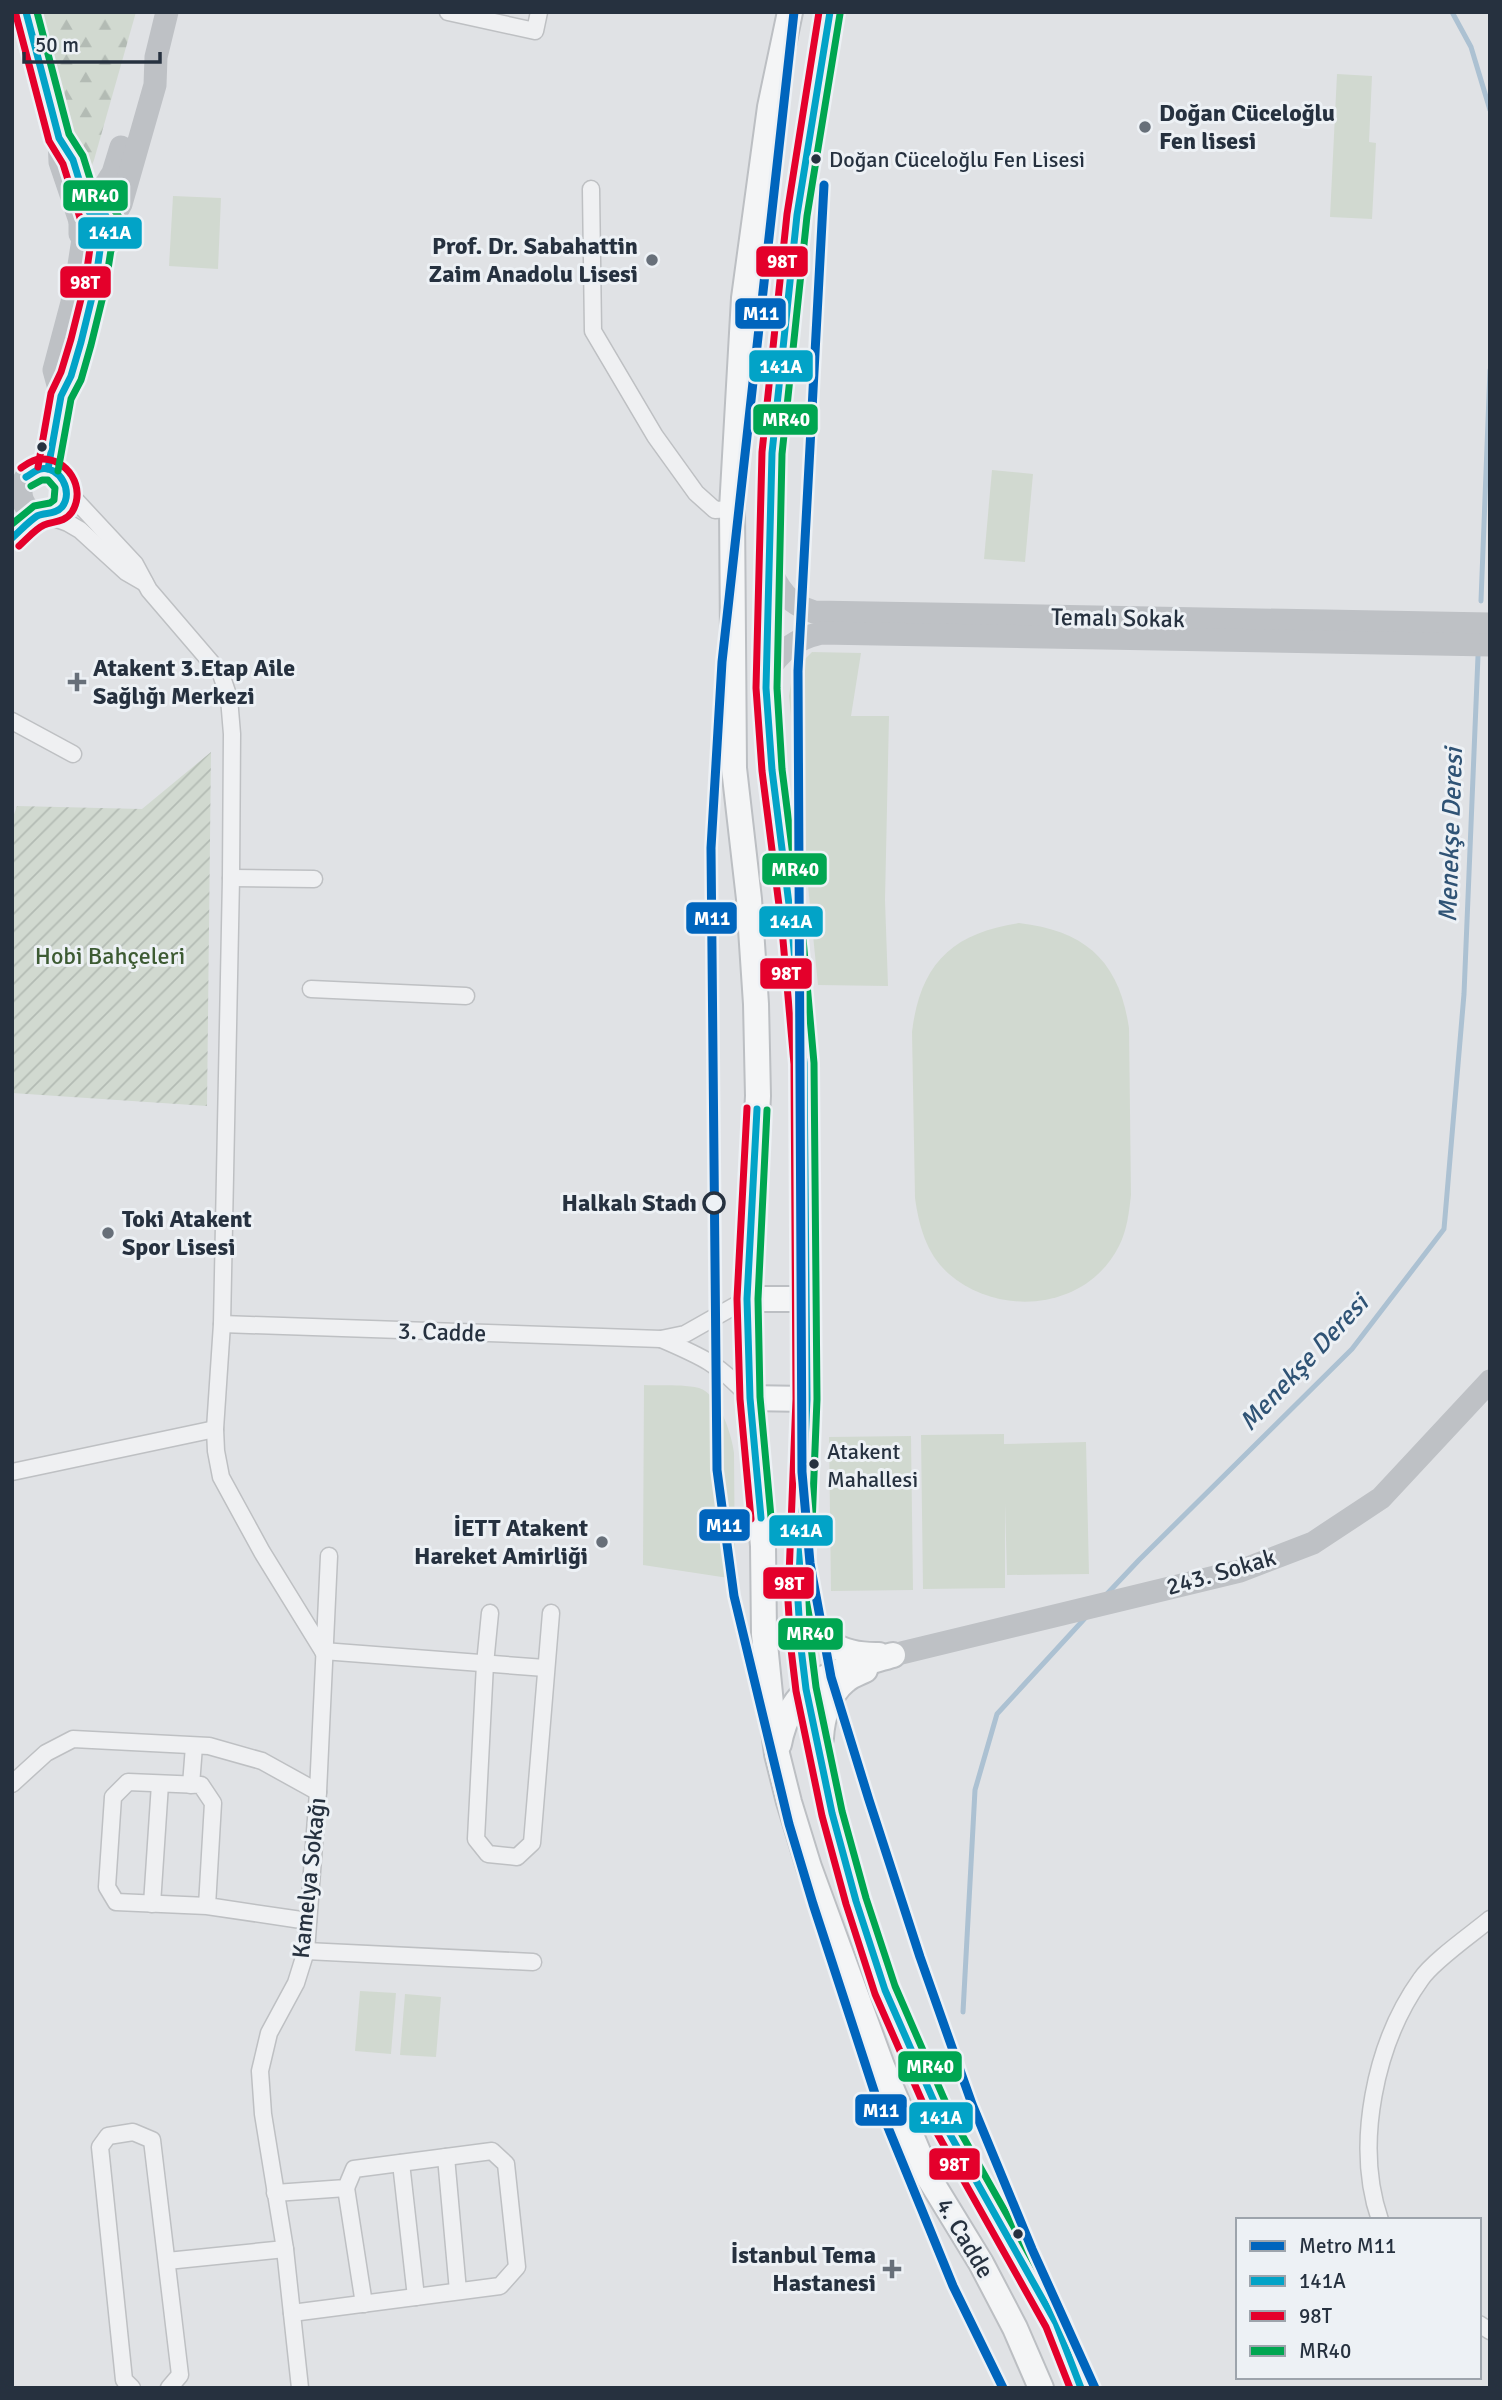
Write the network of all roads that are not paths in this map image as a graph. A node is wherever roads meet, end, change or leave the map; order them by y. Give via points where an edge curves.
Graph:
1 (26, 12) edge
2 (167, 12) edge
3 (448, 12) edge
4 (539, 12) edge
5 (790, 12) edge
6 (830, 12) edge
7 (591, 189) dead end
8 (93, 225) junction
9 (48, 469) junction
10 (67, 491) junction
11 (17, 499) edge
12 (732, 509) junction
13 (42, 515) junction
14 (12, 538) edge
15 (769, 566) junction
16 (145, 583) junction
17 (1490, 624) edge
18 (1490, 645) edge
19 (767, 673) junction
20 (12, 721) edge
21 (73, 754) dead end
22 (231, 878) junction
23 (314, 878) dead end
24 (311, 989) dead end
25 (466, 996) dead end
26 (747, 1299) junction
27 (807, 1299) junction
28 (222, 1324) junction
29 (661, 1339) junction
30 (1489, 1372) edge
31 (750, 1398) junction
32 (807, 1399) junction
33 (215, 1429) junction
34 (12, 1472) edge
35 (329, 1556) dead end
36 (798, 1601) junction
37 (551, 1613) dead end
38 (490, 1614) dead end
39 (323, 1651) junction
40 (893, 1655) junction
41 (485, 1664) junction
42 (545, 1668) junction
43 (806, 1689) junction
44 (194, 1745) junction
45 (819, 1753) junction
46 (777, 1754) junction
47 (12, 1784) edge
48 (160, 1784) junction
49 (191, 1785) junction
50 (318, 1792) junction
51 (152, 1904) junction
52 (207, 1906) junction
53 (1490, 1919) edge
54 (308, 1921) junction
55 (306, 1951) junction
56 (533, 1962) dead end
57 (446, 2157) junction
58 (401, 2163) junction
59 (346, 2188) junction
60 (275, 2193) junction
61 (1379, 2218) edge
62 (285, 2249) junction
63 (167, 2261) junction
64 (458, 2291) junction
65 (416, 2297) junction
66 (364, 2304) junction
67 (292, 2313) junction
68 (132, 2388) edge
69 (169, 2388) edge
70 (300, 2388) edge
71 (1041, 2388) edge
72 (1082, 2388) edge

1 - 8 street via 59,138 73,160
2 - 8 street via 156,57 140,83 113,173 99,195
3 - 4 street via 536,31
5 - 12 main road, 4. Cadde via 770,107 744,298
6 - 15 main road, 4. Cadde via 797,215 772,453
7 - 12 street via 593,331 655,436 696,493 715,510
8 - 9 street via 95,285 72,376 61,396
9 - 10 street via 62,478
9 - 11 street via 28,475
10 - 13 street via 59,509
10 - 16 street via 135,564
11 - 13 street
12 - 26 main road, 4. Cadde via 734,768 757,1004 758,1096
13 - 14 street
13 - 16 street via 80,530
15 - 17 street, Temalı Sokak via 788,599 814,612
15 - 19 main road, 4. Cadde
16 - 22 street via 221,674 229,698
18 - 19 street via 821,633 801,638 782,651
19 - 27 main road, 4. Cadde via 772,770 804,1063
20 - 21 street
22 - 23 street
22 - 28 street
24 - 25 street
26 - 27 main road
26 - 29 street via 685,1334
26 - 31 main road, 4. Cadde
27 - 32 main road, 4. Cadde
28 - 29 street, 3. Cadde
28 - 33 street
29 - 31 street via 704,1357
30 - 40 street, 243. Sokak via 1381,1498 1313,1543 1240,1572
31 - 32 main road
31 - 46 main road, 4. Cadde via 763,1546 764,1634
32 - 36 main road, 4. Cadde
33 - 34 street
33 - 39 street via 221,1477
35 - 39 street, Kamelya Sokağı
36 - 40 main road via 820,1635 839,1650
36 - 43 main road, 4. Cadde
37 - 42 street
38 - 41 street
39 - 41 street
39 - 50 street, Kamelya Sokağı
40 - 43 main road via 829,1674
40 - 45 main road via 845,1681 830,1699
41 - 42 street
41 - 42 street via 476,1839 488,1854 517,1857 532,1843
43 - 45 main road, 4. Cadde
43 - 46 main road via 789,1714
44 - 47 street via 73,1739 46,1753
44 - 49 street
44 - 50 street via 262,1761
45 - 72 main road, 4. Cadde via 856,1901 885,1990 943,2122 1050,2313
46 - 71 main road, 4. Cadde via 809,1867 881,2066 929,2178 987,2274
48 - 49 street
48 - 51 street
48 - 51 street via 128,1782 113,1797 107,1887 116,1902
49 - 52 street via 201,1785 213,1803
50 - 54 street, Kamelya Sokağı
51 - 52 street
52 - 54 street
53 - 61 street via 1422,1977 1398,2020 1367,2131 1369,2171
54 - 55 street, Kamelya Sokağı
55 - 56 street
55 - 60 street, Kamelya Sokağı via 296,1983 269,2033 260,2071
57 - 58 street
57 - 64 street
57 - 64 street via 492,2151 506,2164 517,2267 500,2286
58 - 59 street via 354,2169
58 - 65 street
59 - 60 street
59 - 66 street
60 - 62 street, Kamelya Sokağı
62 - 63 street
62 - 67 street, Kamelya Sokağı
63 - 68 street via 152,2140 133,2132 108,2136 100,2147 124,2380
63 - 69 street via 180,2375
64 - 65 street
65 - 66 street
66 - 67 street
67 - 70 street, Kamelya Sokağı

